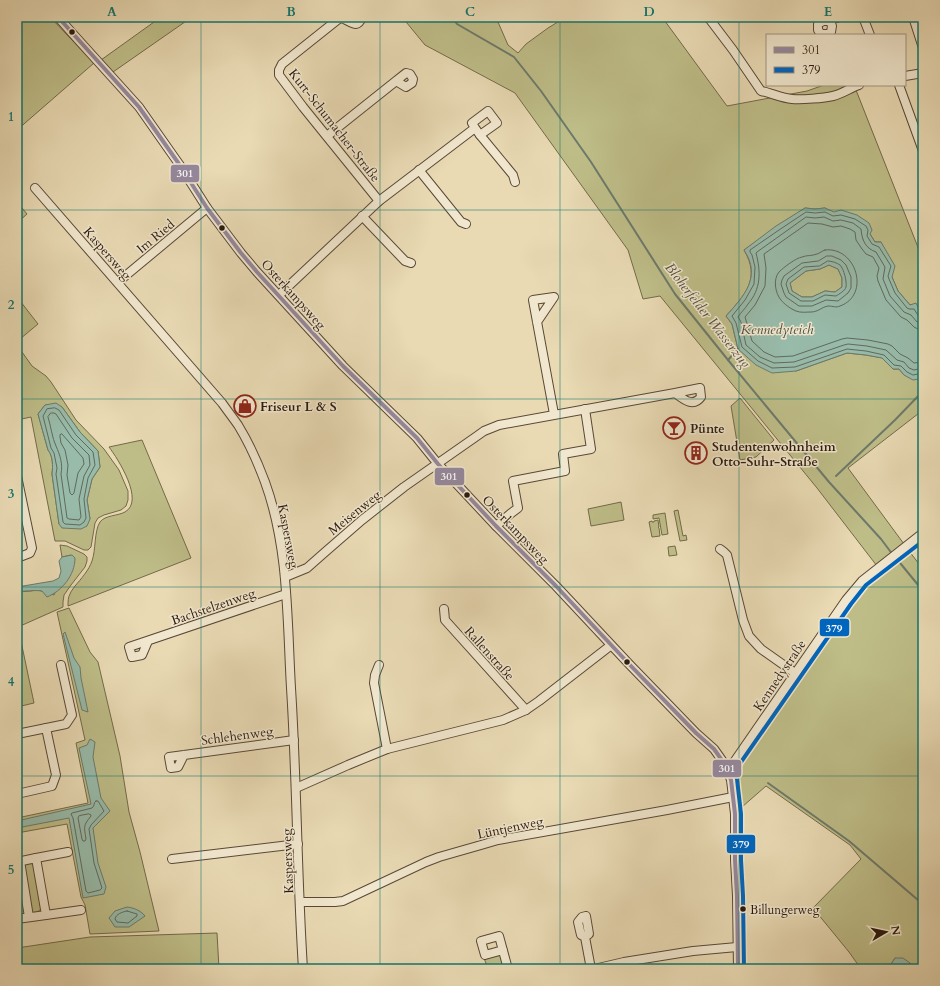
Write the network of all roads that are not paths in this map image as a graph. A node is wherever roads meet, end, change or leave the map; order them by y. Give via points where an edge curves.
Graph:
1 (58, 17) edge
2 (340, 17) edge
3 (362, 17) edge
4 (708, 17) edge
5 (840, 17) edge
6 (863, 17) edge
7 (913, 17) edge
8 (830, 21) dead end
9 (870, 34) edge
10 (923, 48) edge
11 (923, 73) edge
12 (906, 76) edge
13 (396, 81) dead end
14 (856, 86) edge
15 (899, 86) edge
16 (475, 128) junction
17 (480, 135) junction
18 (326, 136) junction
19 (923, 151) edge
20 (419, 170) junction
21 (515, 182) dead end
22 (35, 188) dead end
23 (379, 201) junction
24 (207, 208) junction
25 (362, 216) junction
26 (466, 224) dead end
27 (411, 263) dead end
28 (118, 282) junction
29 (279, 295) junction
30 (537, 322) dead end
31 (675, 393) dead end
32 (585, 409) junction
33 (554, 414) junction
34 (438, 464) junction
35 (17, 476) edge
36 (496, 526) junction
37 (923, 533) edge
38 (720, 550) dead end
39 (17, 558) edge
40 (285, 577) junction
41 (286, 594) junction
42 (444, 609) dead end
43 (148, 641) dead end
44 (610, 646) junction
45 (61, 664) dead end
46 (379, 666) dead end
47 (795, 673) junction
48 (526, 710) junction
49 (46, 728) junction
50 (17, 734) edge
51 (294, 740) junction
52 (387, 749) junction
53 (184, 755) dead end
54 (726, 766) junction
55 (296, 788) junction
56 (17, 794) edge
57 (734, 797) junction
58 (298, 844) junction
59 (68, 852) dead end
60 (36, 858) junction
61 (172, 859) dead end
62 (19, 862) edge
63 (300, 902) junction
64 (81, 910) dead end
65 (46, 915) junction
66 (29, 917) junction
67 (17, 919) edge
68 (585, 937) dead end
69 (737, 947) junction
70 (503, 950) dead end
71 (303, 969) edge
72 (508, 969) edge
73 (593, 969) edge
74 (738, 969) edge

1 - 24 street, Osterkampsweg via 139,107
2 - 3 street, Kurt-Schumacher-Straße via 354,24
2 - 18 street, Kurt-Schumacher-Straße via 282,64 279,70 279,75
4 - 14 street via 761,91 791,99 831,96
5 - 8 street
6 - 9 street
7 - 10 street
11 - 12 street
13 - 18 street
15 - 19 street
16 - 17 street
16 - 17 street via 472,123 488,111 497,123
16 - 20 street
17 - 21 street via 513,175
18 - 23 street, Kurt-Schumacher-Straße
20 - 23 street
20 - 26 street via 461,222
22 - 28 street, Kaspersweg
23 - 25 street
24 - 28 street, Im Ried
24 - 29 street, Osterkampsweg via 241,253
25 - 27 street via 405,262
25 - 29 street
28 - 40 street, Kaspersweg via 222,403 249,445 265,482 275,516
29 - 34 street, Osterkampsweg via 343,366 417,438
30 - 33 street
31 - 32 street, Meisenweg
32 - 33 street, Meisenweg
32 - 36 street via 591,449 563,454 565,471 513,481 518,508
33 - 34 street, Meisenweg via 492,427
34 - 36 street, Osterkampsweg
34 - 40 street, Meisenweg via 377,508 307,568
35 - 39 street via 32,548 30,553
36 - 44 street, Osterkampsweg via 556,586
37 - 47 street, Kennedystraße via 862,581
38 - 47 street via 727,555 749,636 761,649
40 - 41 street, Kaspersweg
41 - 43 street, Bachstelzenweg
41 - 51 street, Kaspersweg
42 - 48 street, Rallenstraße via 444,620
44 - 48 street
44 - 54 street, Osterkampsweg via 714,749
45 - 49 street via 72,715 66,724
46 - 52 street via 374,684
47 - 54 street, Kennedystraße via 734,762
48 - 52 street via 503,720
49 - 50 street
49 - 56 street via 56,775 52,786
51 - 53 street, Schlehenweg
51 - 55 street, Kaspersweg
52 - 55 street
54 - 57 street, Osterkampsweg
55 - 58 street, Kaspersweg
57 - 63 street, Lüntjenweg via 498,840 426,862 342,901
57 - 69 street, Osterkampsweg
58 - 61 street
58 - 63 street, Kaspersweg
59 - 60 street
60 - 62 street
60 - 65 street
62 - 66 street
63 - 71 street, Kaspersweg
64 - 65 street
65 - 66 street
66 - 67 street
68 - 73 street
69 - 73 street via 693,951
69 - 74 street, Osterkampsweg
70 - 72 street

